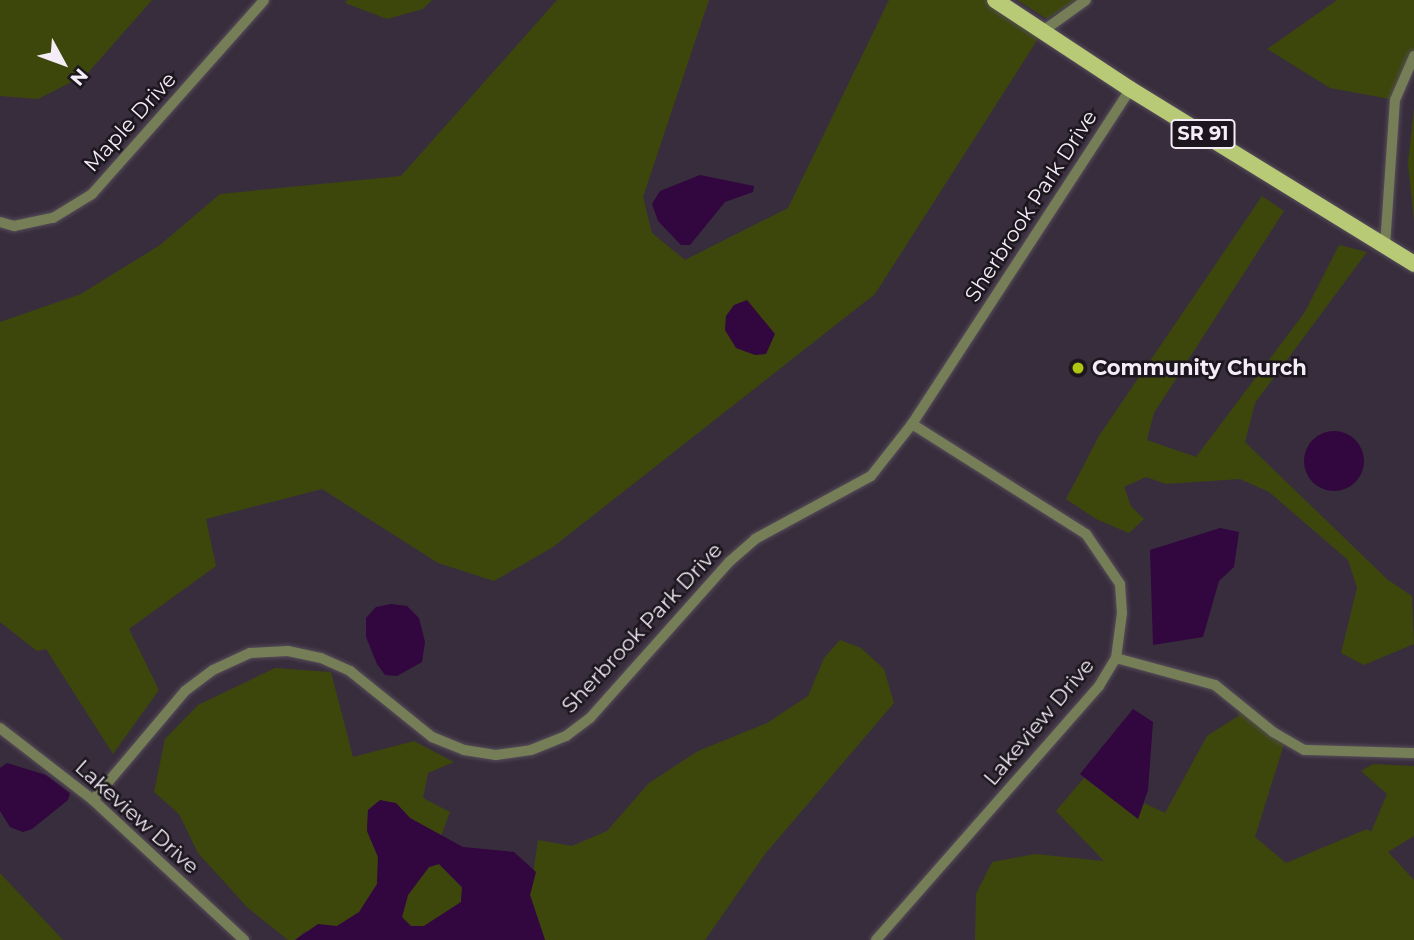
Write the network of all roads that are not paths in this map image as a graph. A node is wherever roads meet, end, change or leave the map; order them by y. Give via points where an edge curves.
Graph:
1 (264, 0) edge
2 (995, 0) edge
3 (1086, 0) edge
4 (1043, 31) junction
5 (1414, 56) edge
6 (1130, 89) junction
7 (0, 222) edge
8 (1385, 246) junction
9 (1414, 264) edge
10 (912, 424) junction
11 (1116, 658) junction
12 (0, 728) edge
13 (1414, 753) edge
14 (93, 800) junction
15 (244, 940) edge
16 (876, 940) edge

1 - 7 street, Maple Drive via 92,194 53,218 14,226
2 - 4 main road, SR 91
3 - 4 street
4 - 6 main road, SR 91
5 - 8 street via 1395,100
6 - 8 main road, SR 91
6 - 10 street, Sherbrook Park Drive
8 - 9 main road, SR 91
10 - 11 street, Lakeview Drive via 1086,534 1120,584
10 - 14 street, Sherbrook Park Drive via 871,476 755,540 729,562 590,718 566,736 531,750 496,755 464,750 432,737 349,671 319,657 288,651 250,653 213,670 185,691
11 - 13 street via 1215,685 1273,732 1304,750
11 - 16 street, Lakeview Drive via 1087,700
12 - 14 street, Lakeview Drive
14 - 15 street, Lakeview Drive

